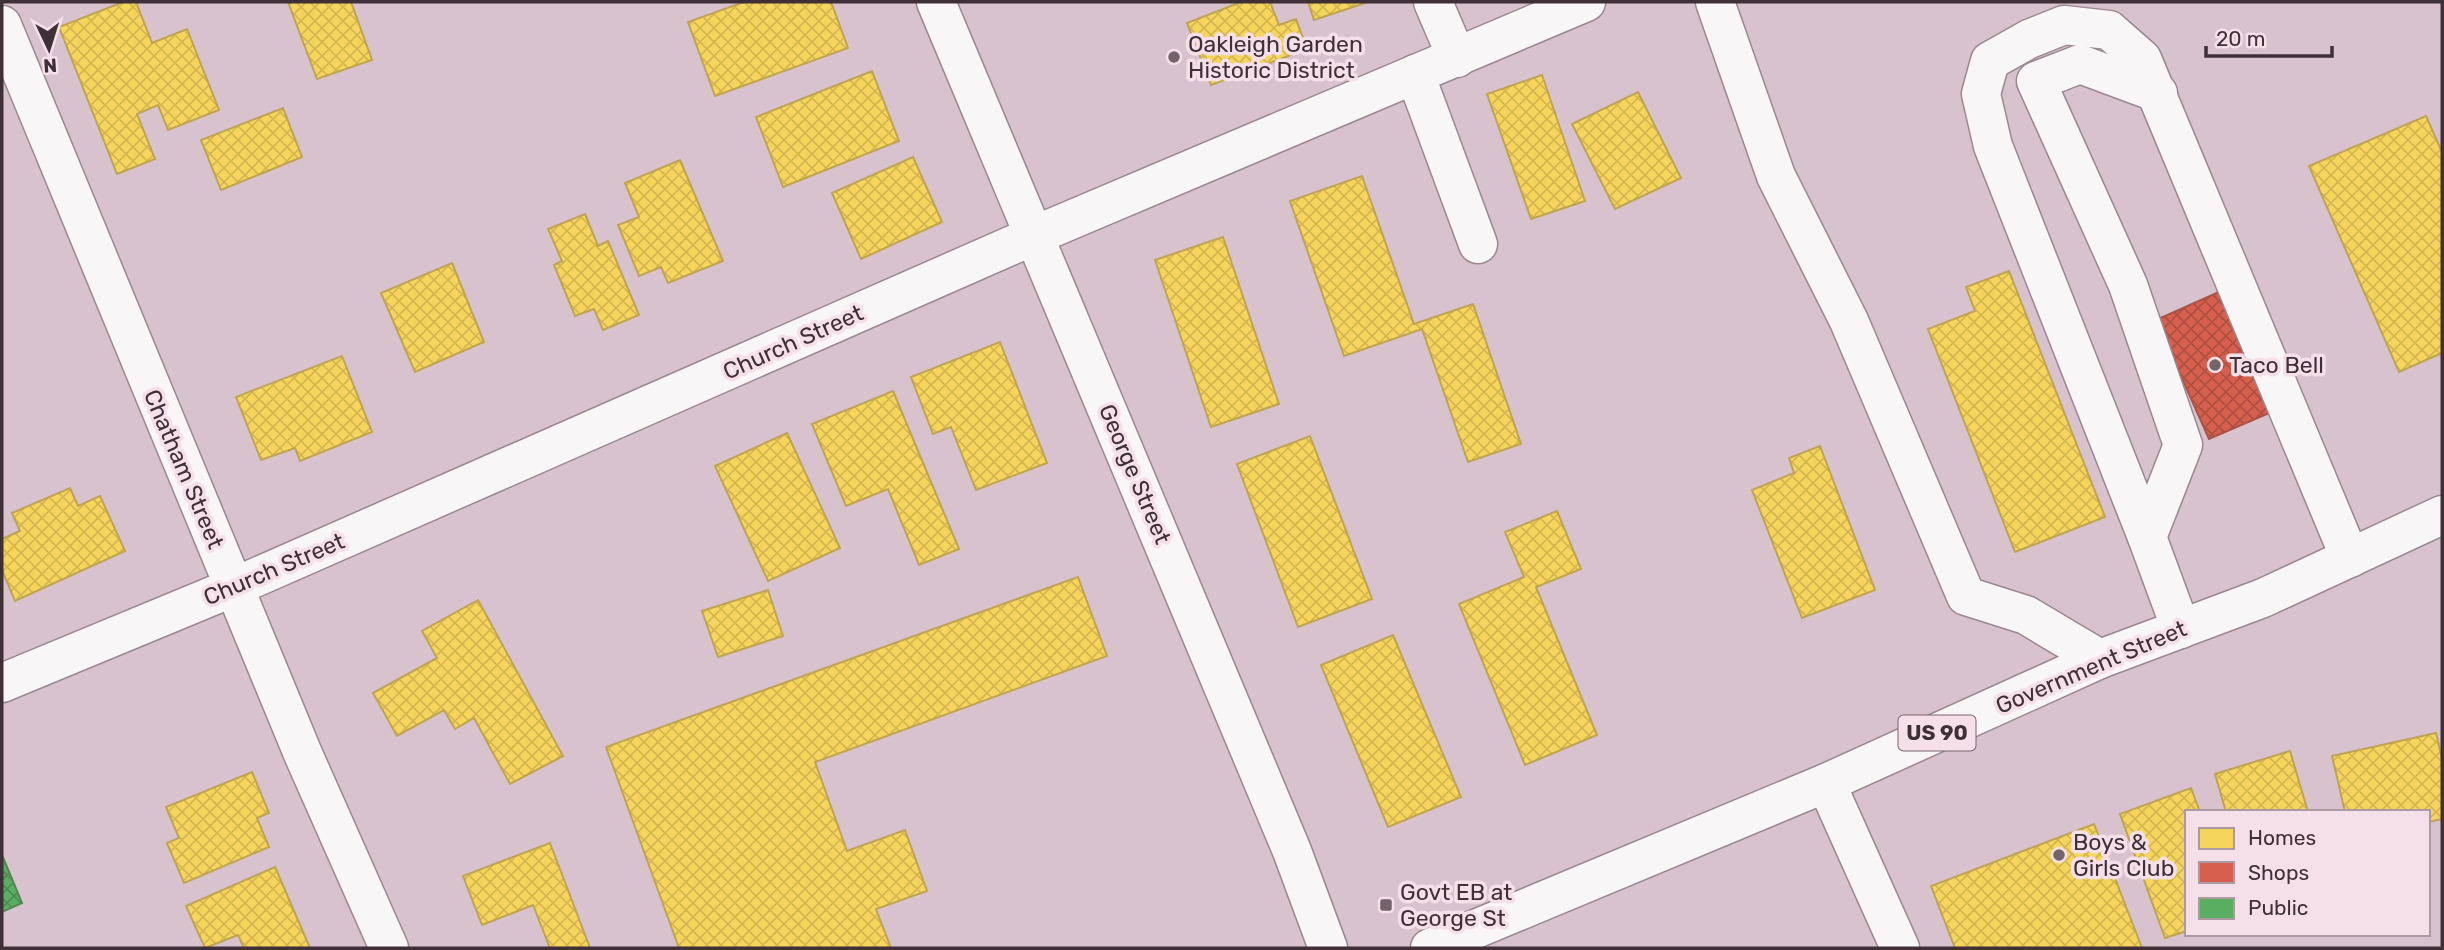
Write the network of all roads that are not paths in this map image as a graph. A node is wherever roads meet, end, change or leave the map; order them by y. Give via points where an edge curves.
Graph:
1 (936, 2) edge
2 (1433, 2) edge
3 (1586, 2) edge
4 (1715, 2) edge
5 (2, 26) edge
6 (1457, 58) junction
7 (1415, 74) junction
8 (2158, 93) junction
9 (1033, 236) junction
10 (1478, 244) dead end
11 (2442, 515) edge
12 (2147, 537) junction
13 (2350, 558) junction
14 (234, 587) junction
15 (2181, 629) junction
16 (2100, 659) junction
17 (2, 683) edge
18 (1826, 783) junction
19 (389, 948) edge
20 (1328, 948) edge
21 (1430, 948) edge
22 (1899, 948) edge

1 - 9 street, George Street
2 - 6 street
3 - 6 street, Church Street
4 - 16 street via 1776,176 1849,321 1966,596 2026,615
5 - 14 street, Chatham Street
6 - 7 street, Church Street
7 - 9 street, Church Street
7 - 10 street
8 - 12 street via 2080,64 2036,81 2128,285 2183,445
8 - 12 street via 2142,59 2109,30 2064,25 1990,61 1981,94 1998,158
8 - 13 street
9 - 14 street, Church Street
9 - 20 street, George Street via 1292,850
11 - 13 street, Government Street / US 90
12 - 15 street
13 - 15 street, Government Street / US 90
14 - 17 street, Church Street
14 - 19 street, Chatham Street
15 - 16 street, Government Street / US 90
16 - 18 street, Government Street / US 90
18 - 21 street, Government Street / US 90
18 - 22 street

